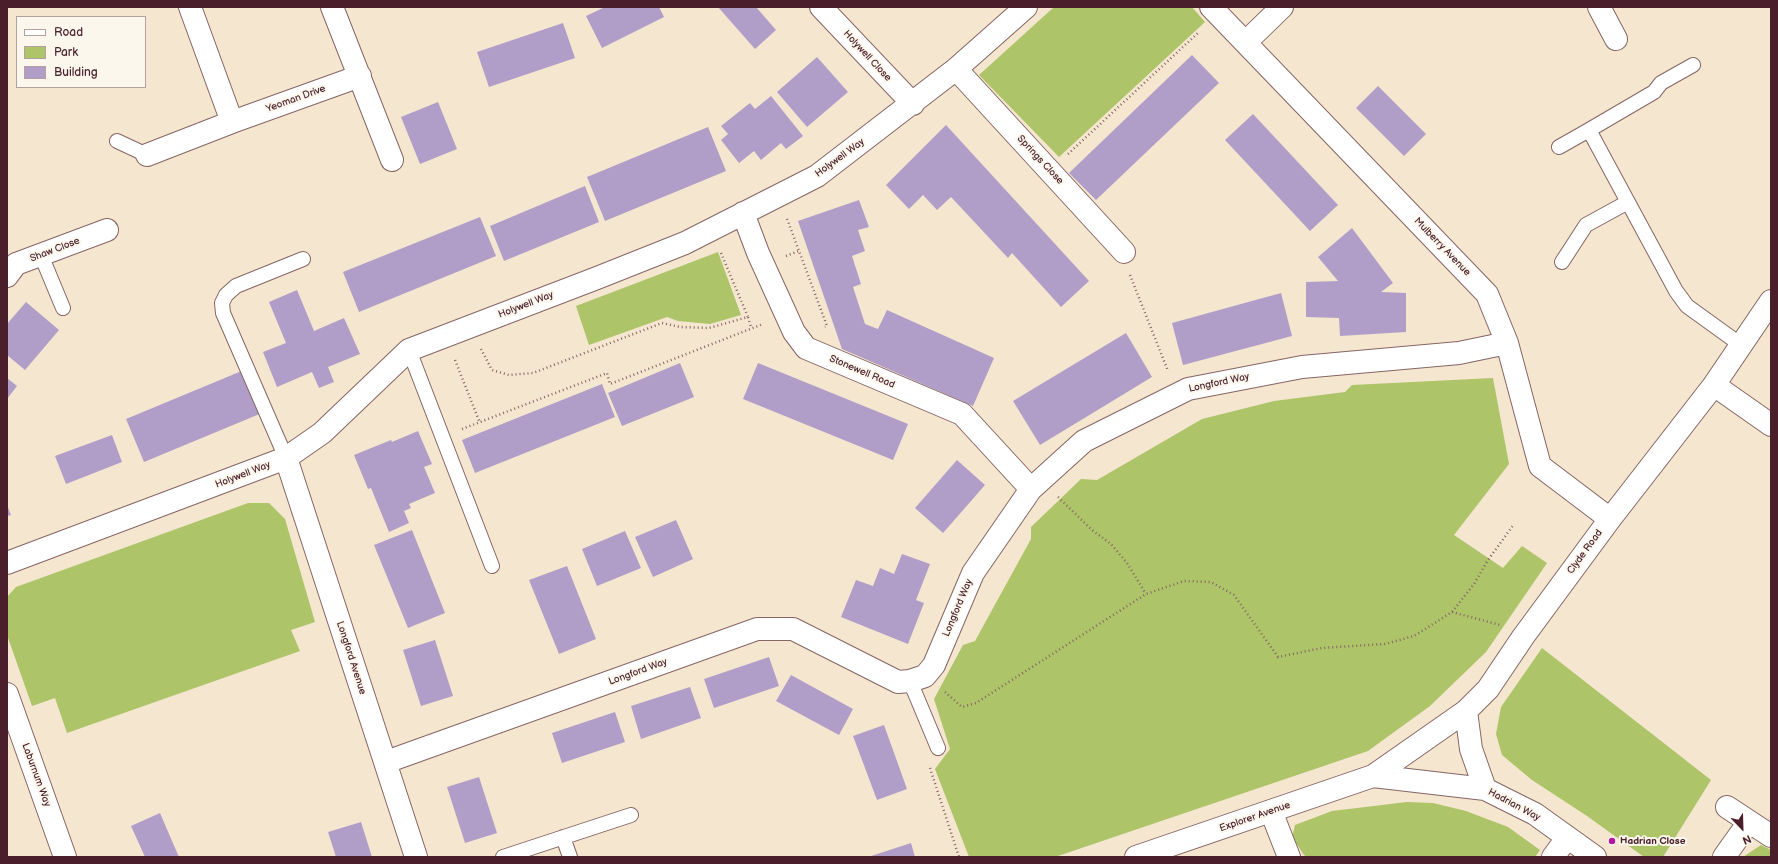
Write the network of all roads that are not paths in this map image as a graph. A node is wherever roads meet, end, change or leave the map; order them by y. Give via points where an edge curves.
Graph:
1 (190, 7) edge
2 (821, 7) edge
3 (1026, 7) edge
4 (1282, 7) edge
5 (1599, 7) edge
6 (334, 11) edge
7 (1215, 11) edge
8 (1616, 39) dead end
9 (1246, 42) junction
10 (1693, 65) dead end
11 (956, 69) junction
12 (360, 76) junction
13 (913, 104) junction
14 (232, 122) junction
15 (1589, 130) junction
16 (117, 141) dead end
17 (1559, 147) dead end
18 (148, 155) joint
19 (392, 160) dead end
20 (1628, 202) junction
21 (743, 213) junction
22 (107, 230) dead end
23 (1124, 252) road end
24 (41, 255) junction
25 (303, 259) dead end
26 (1562, 262) dead end
27 (7, 276) edge
28 (1771, 300) edge
29 (63, 308) dead end
30 (1507, 343) junction
31 (1741, 345) junction
32 (409, 350) junction
33 (1714, 385) junction
34 (1771, 425) edge
35 (286, 458) junction
36 (1036, 485) junction
37 (1610, 519) junction
38 (7, 563) edge
39 (492, 566) dead end
40 (918, 679) junction
41 (7, 694) edge
42 (1466, 711) junction
43 (938, 748) dead end
44 (386, 762) junction
45 (1373, 776) junction
46 (1485, 789) junction
47 (1727, 807) dead end
48 (1271, 811) junction
49 (631, 815) dead end
50 (1749, 822) junction
51 (563, 836) junction
52 (1771, 836) edge
53 (1567, 838) junction
54 (65, 857) edge
55 (416, 857) edge
56 (502, 857) edge
57 (570, 857) edge
58 (1136, 857) edge
59 (1289, 857) edge
60 (1553, 857) edge
61 (1595, 857) edge
62 (1724, 857) edge

1 - 14 street
2 - 13 street, Holywell Close
3 - 11 street, Holywell Way
4 - 9 street
5 - 8 street
6 - 12 street
7 - 9 street, Mulberry Avenue
9 - 30 street, Mulberry Avenue via 1487,294
10 - 15 lane via 1661,83 1654,92
11 - 13 street, Holywell Way
11 - 23 street, Springs Close
12 - 14 street, Yeoman Drive
12 - 19 street
13 - 21 street, Holywell Way via 817,176
14 - 18 street, Yeoman Drive
15 - 17 lane
15 - 20 lane
16 - 18 lane
20 - 26 lane via 1586,225
20 - 31 lane via 1676,291 1687,306
21 - 32 street, Holywell Way via 685,243
21 - 36 street, Stonewell Road via 787,316 806,348 962,414
22 - 24 street, Shaw Close
24 - 27 street, Shaw Close via 16,264
24 - 29 lane
25 - 35 lane via 236,286 222,303 223,313
28 - 31 street, Clyde Road
30 - 36 street, Longford Way via 1459,353 1302,367 1188,388 1084,441
30 - 37 street, Mulberry Avenue via 1540,466
31 - 33 street, Clyde Road
32 - 35 street, Holywell Way via 322,433
32 - 39 lane
33 - 34 street
33 - 37 street, Clyde Road
35 - 38 street, Holywell Way
35 - 44 street, Longford Avenue
36 - 40 street, Longford Way via 973,573 934,665
37 - 42 street, Clyde Road via 1488,689
40 - 43 lane
40 - 44 street, Longford Way via 898,682 794,629 757,629
41 - 54 street, Laburnum Way
42 - 45 street, Clyde Road
42 - 46 street via 1471,749
44 - 55 street, Longford Avenue
45 - 46 street, Hadrian Way
45 - 48 street, Explorer Avenue
46 - 53 street, Hadrian Way via 1535,814
47 - 50 street
48 - 58 street, Explorer Avenue
48 - 59 street
49 - 51 lane
50 - 52 street
50 - 62 street
51 - 56 lane
51 - 57 lane
53 - 60 street
53 - 61 street, Hadrian Way

